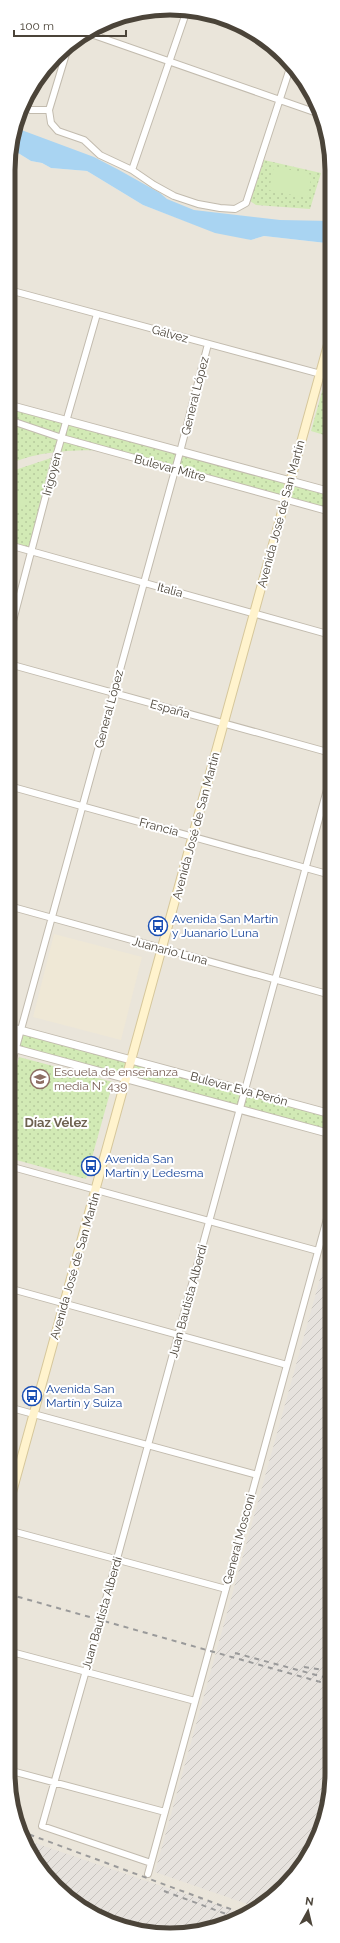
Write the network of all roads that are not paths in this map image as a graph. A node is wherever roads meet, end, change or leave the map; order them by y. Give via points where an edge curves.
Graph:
1 (185, 16) edge
2 (93, 36) edge
3 (66, 55) edge
4 (170, 62) junction
5 (289, 71) edge
6 (280, 100) junction
7 (28, 109) edge
8 (49, 110) junction
9 (313, 112) edge
10 (132, 170) junction
11 (15, 292) edge
12 (97, 314) junction
13 (208, 344) junction
14 (325, 354) edge
15 (319, 374) junction
16 (325, 375) edge
17 (15, 407) edge
18 (67, 421) junction
19 (15, 422) edge
20 (62, 438) junction
21 (180, 452) junction
22 (175, 469) junction
23 (290, 480) junction
24 (325, 490) edge
25 (285, 500) junction
26 (325, 510) edge
27 (15, 547) edge
28 (32, 551) junction
29 (144, 582) junction
30 (254, 613) junction
31 (15, 614) edge
32 (325, 632) edge
33 (15, 666) edge
34 (114, 693) junction
35 (224, 723) junction
36 (325, 751) edge
37 (15, 788) edge
38 (325, 797) edge
39 (82, 806) junction
40 (193, 836) junction
41 (306, 868) junction
42 (325, 873) edge
43 (15, 908) edge
44 (52, 918) junction
45 (162, 949) junction
46 (275, 980) junction
47 (325, 993) edge
48 (15, 1028) edge
49 (21, 1030) junction
50 (15, 1042) edge
51 (15, 1049) edge
52 (132, 1060) junction
53 (127, 1079) junction
54 (245, 1091) junction
55 (239, 1110) junction
56 (325, 1112) edge
57 (325, 1132) edge
58 (15, 1168) edge
59 (96, 1190) junction
60 (209, 1221) junction
61 (325, 1226) edge
62 (318, 1251) junction
63 (15, 1290) edge
64 (65, 1304) junction
65 (178, 1335) junction
66 (287, 1365) junction
67 (15, 1409) edge
68 (34, 1414) junction
69 (148, 1445) junction
70 (257, 1476) junction
71 (15, 1482) edge
72 (15, 1532) edge
73 (117, 1560) junction
74 (226, 1589) junction
75 (15, 1653) edge
76 (86, 1672) junction
77 (195, 1701) junction
78 (15, 1772) edge
79 (54, 1783) junction
80 (164, 1812) junction
81 (151, 1863) junction
82 (148, 1874) dead end

1 - 4 street
2 - 4 street
3 - 8 street
4 - 6 street
4 - 10 street
5 - 6 street
6 - 9 street
6 - 10 street via 246,203 235,209 198,204 161,189
7 - 8 street
8 - 10 street via 51,123 58,131 84,140 100,154
11 - 12 street, Gálvez
12 - 13 street, Gálvez
12 - 18 street, Irigoyen
13 - 15 street, Gálvez
13 - 21 street, General López
14 - 15 main road, Avenida José de San Martín
15 - 16 street, Gálvez
15 - 23 main road, Avenida José de San Martín
17 - 18 street, Bulevar Mitre
18 - 20 street, Irigoyen
18 - 21 street, Bulevar Mitre
19 - 20 street, Bulevar Mitre
20 - 22 street, Bulevar Mitre
20 - 28 street, Irigoyen
21 - 22 street, General López
21 - 23 street, Bulevar Mitre
22 - 25 street, Bulevar Mitre
22 - 29 street, General López
23 - 24 street, Bulevar Mitre
23 - 25 main road, Avenida José de San Martín
25 - 26 street, Bulevar Mitre
25 - 30 main road, Avenida José de San Martín
27 - 28 street, Italia
28 - 29 street, Italia
28 - 31 street, Irigoyen
29 - 30 street, Italia
29 - 34 street, General López
30 - 32 street, Italia
30 - 35 main road, Avenida José de San Martín
33 - 34 street, España
34 - 35 street, España
34 - 39 street, General López
35 - 36 street, España
35 - 40 main road, Avenida José de San Martín
37 - 39 street, Francia
38 - 41 street, Juan Bautista Alberdi
39 - 40 street, Francia
39 - 44 street, General López
40 - 41 street, Francia
40 - 45 main road, Avenida José de San Martín
41 - 42 street, Francia
41 - 46 street, Juan Bautista Alberdi
43 - 44 street, Juanario Luna
44 - 45 street, Juanario Luna
44 - 49 street, General López
45 - 46 street, Juanario Luna
45 - 52 main road, Avenida José de San Martín
46 - 47 street, Juanario Luna
46 - 54 street, Juan Bautista Alberdi
48 - 49 street, Bulevar Eva Perón
49 - 50 street, General López
49 - 52 street, Bulevar Eva Perón
51 - 53 street, Bulevar Eva Perón
52 - 53 main road, Avenida José de San Martín
52 - 54 street, Bulevar Eva Perón
53 - 55 street, Bulevar Eva Perón
53 - 59 main road, Avenida José de San Martín
54 - 55 street, Juan Bautista Alberdi
54 - 56 street, Bulevar Eva Perón
55 - 57 street, Bulevar Eva Perón
55 - 60 street, Juan Bautista Alberdi
58 - 59 street
59 - 60 street
59 - 64 main road, Avenida José de San Martín
60 - 62 street
60 - 65 street, Juan Bautista Alberdi
61 - 62 street, General Mosconi
62 - 66 street, General Mosconi
63 - 64 street
64 - 65 street
64 - 68 main road, Avenida José de San Martín
65 - 66 street
65 - 69 street, Juan Bautista Alberdi
66 - 70 street, General Mosconi
67 - 68 street
68 - 69 street
68 - 71 main road, Avenida José de San Martín
69 - 70 street
69 - 73 street, Juan Bautista Alberdi
70 - 74 street, General Mosconi
72 - 73 street
73 - 74 street
73 - 76 street, Juan Bautista Alberdi
74 - 77 street, General Mosconi
75 - 76 street
76 - 77 street
76 - 79 street, Juan Bautista Alberdi
77 - 80 street, General Mosconi
78 - 79 street
79 - 80 street
79 - 81 street, Juan Bautista Alberdi via 42,1826
80 - 81 street, General Mosconi
81 - 82 street, General Mosconi

